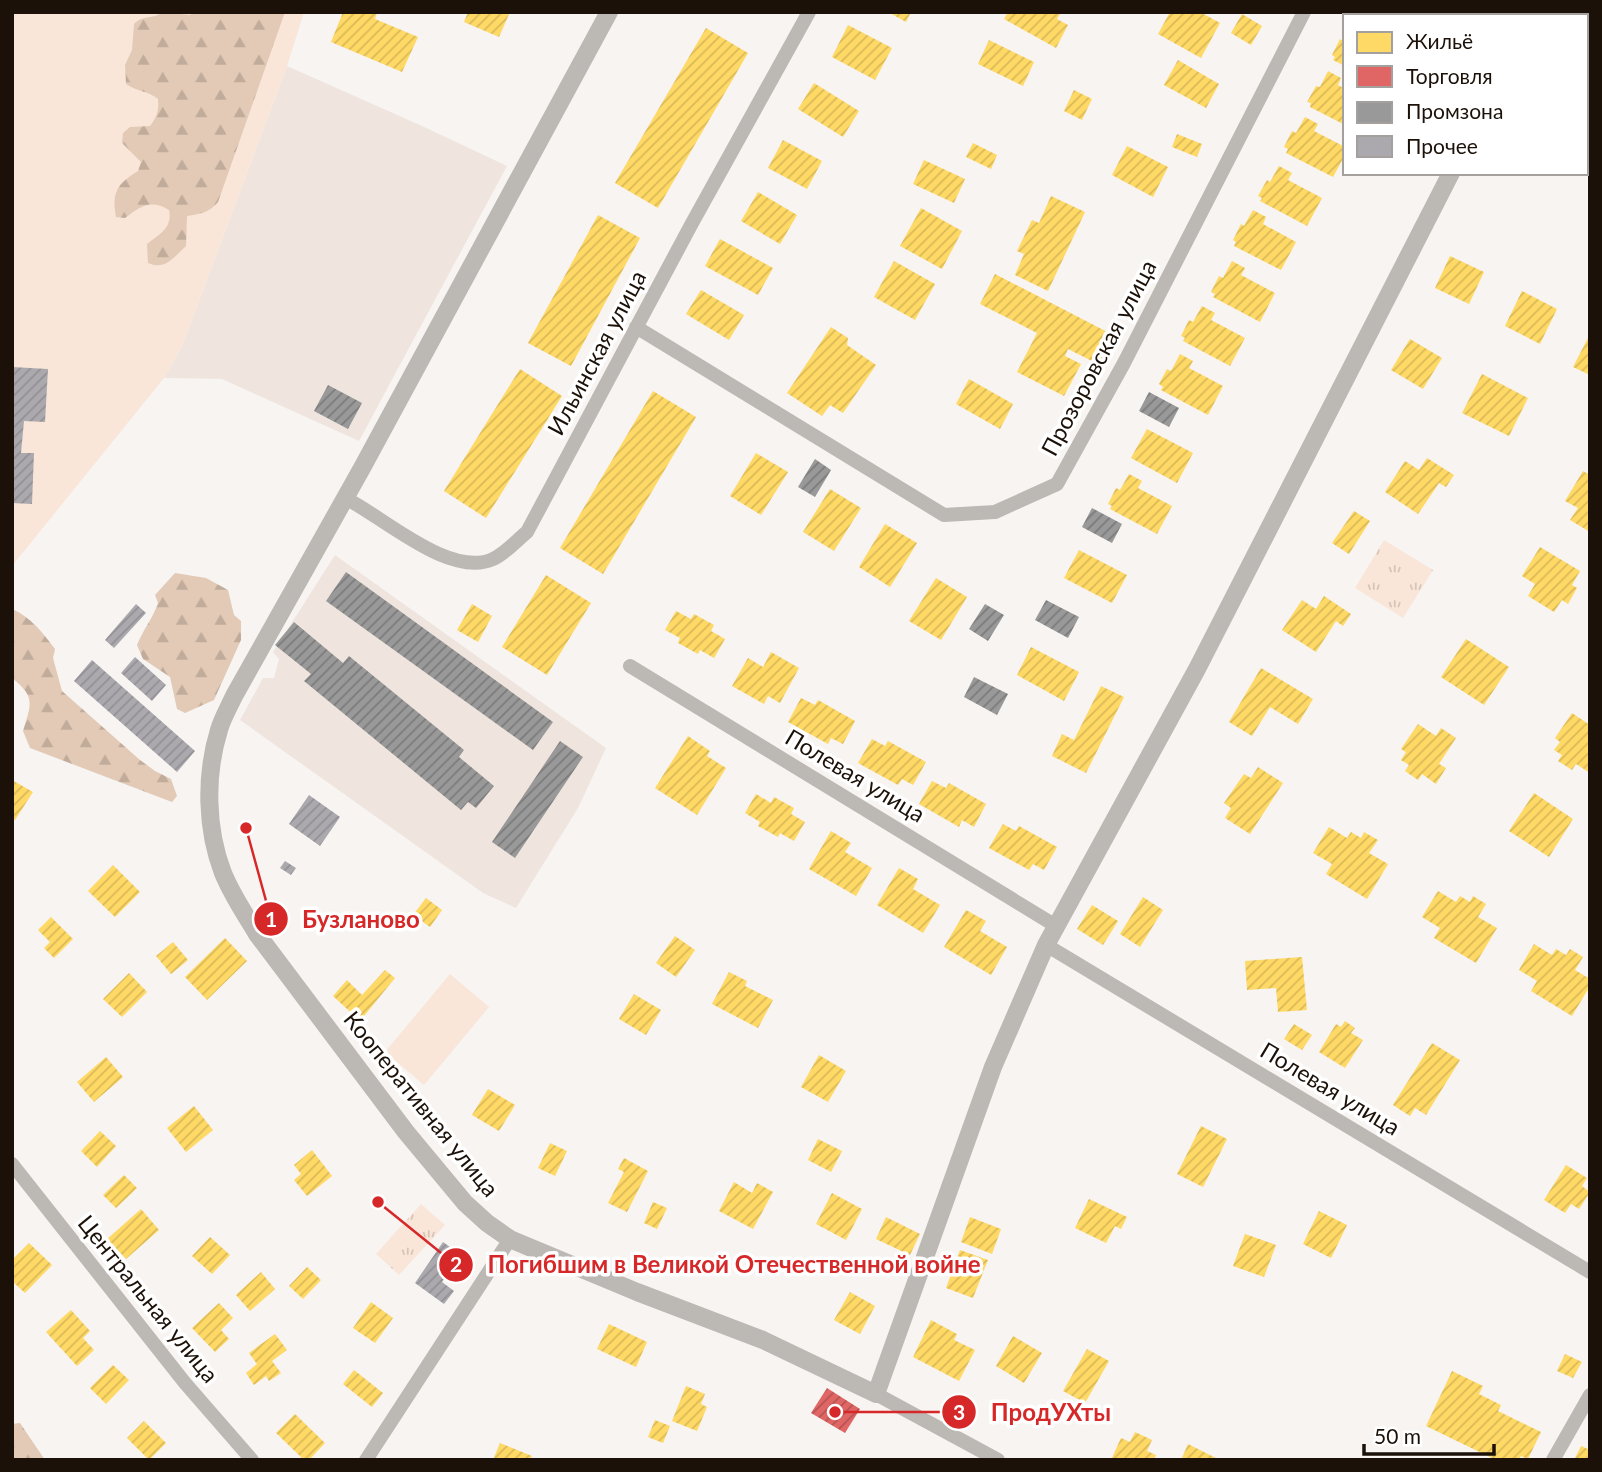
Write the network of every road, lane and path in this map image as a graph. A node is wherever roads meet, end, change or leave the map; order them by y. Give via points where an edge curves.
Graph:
1 (609, 12) edge
2 (809, 12) edge
3 (1304, 12) edge
4 (1450, 175) edge
5 (636, 327) junction
6 (345, 498) junction
7 (630, 666) dead end
8 (1056, 926) junction
9 (1046, 945) junction
10 (12, 1164) edge
11 (510, 1239) junction
12 (1590, 1272) edge
13 (876, 1394) junction
14 (1590, 1395) edge
15 (252, 1460) edge
16 (366, 1460) edge
17 (998, 1460) edge
18 (1553, 1460) edge

1 - 6 street, Кооперативная улица
2 - 5 street, Ильинская улица
3 - 5 street, Прозоровская улица via 1057,484 995,512 944,515
4 - 8 street via 1197,668
5 - 6 street, Ильинская улица via 527,531 493,559 470,563 442,556
6 - 11 street, Кооперативная улица via 219,729 210,817 223,873 257,934 445,1180 477,1214
7 - 8 street, Полевая улица
8 - 9 street
9 - 12 street, Полевая улица
9 - 13 street via 993,1067
10 - 15 street, Центральная улица via 185,1383
11 - 13 street, Кооперативная улица via 762,1340
11 - 16 street
13 - 17 street, Кооперативная улица
14 - 18 street

